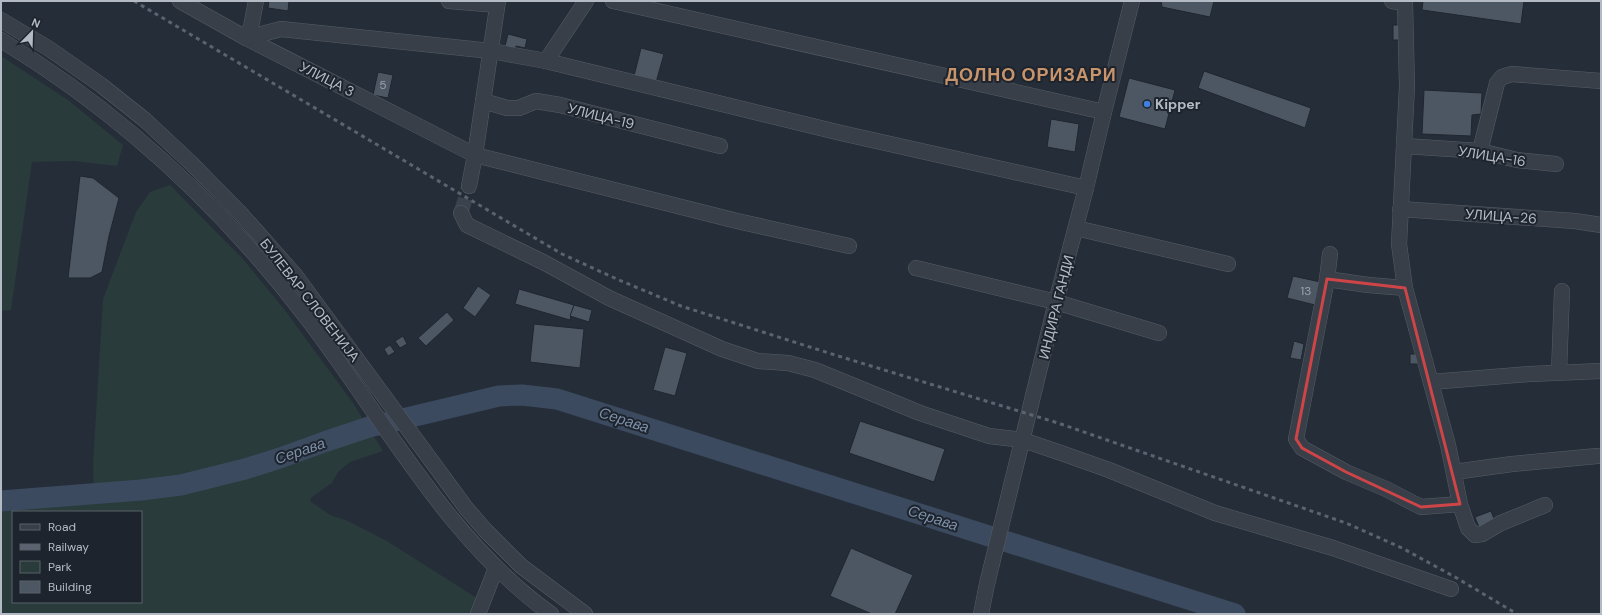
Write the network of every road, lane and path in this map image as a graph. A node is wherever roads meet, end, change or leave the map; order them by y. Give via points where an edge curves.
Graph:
1 (180, 1) edge
2 (256, 1) edge
3 (449, 1) edge
4 (586, 1) edge
5 (614, 1) edge
6 (1132, 1) edge
7 (1392, 1) edge
8 (498, 3) edge
9 (1, 20) edge
10 (246, 38) junction
11 (1, 40) edge
12 (491, 51) junction
13 (546, 61) junction
14 (1601, 81) edge
15 (483, 101) junction
16 (1104, 112) junction
17 (720, 146) dead end
18 (1404, 146) junction
19 (1480, 151) junction
20 (475, 155) junction
21 (1556, 164) dead end
22 (468, 186) tunnel mouth
23 (1086, 188) junction
24 (1400, 209) junction
25 (461, 213) dead end
26 (1601, 225) edge
27 (1076, 228) junction
28 (849, 246) dead end
29 (1330, 254) dead end
30 (1228, 264) dead end
31 (916, 268) dead end
32 (1327, 279) junction
33 (1405, 288) junction
34 (1562, 291) dead end
35 (1056, 302) junction
36 (1159, 333) dead end
37 (1601, 371) edge
38 (1559, 372) junction
39 (1431, 382) junction
40 (1023, 440) junction
41 (1596, 456) dead end
42 (1454, 472) junction
43 (1460, 504) junction
44 (1545, 505) dead end
45 (496, 568) junction
46 (1451, 589) dead end
47 (478, 614) edge
48 (552, 614) edge
49 (585, 614) edge
50 (982, 614) edge

1 - 10 street, УЛИЦА 3
2 - 10 street
3 - 8 street
4 - 13 street
5 - 16 street
6 - 16 street, ИНДИРА ГАНДИ
7 - 18 street via 1405,3
8 - 12 street
9 - 49 street, БУЛЕВАР СЛОВЕНИЈА via 48,48 101,85 145,120 192,164 295,275 466,508 503,549
10 - 12 street via 281,29
10 - 20 street, УЛИЦА 3
11 - 45 street, БУЛЕВАР СЛОВЕНИЈА via 44,67 129,130 181,177 230,227 307,318 405,456 452,518
12 - 13 street
12 - 15 street
13 - 23 street
14 - 19 street via 1512,74 1502,77 1497,83
15 - 17 street, УЛИЦА-19 via 507,108 519,108 536,101 554,104
15 - 20 street
16 - 23 street, ИНДИРА ГАНДИ
18 - 19 street, УЛИЦА-16
18 - 24 street
19 - 21 street, УЛИЦА-16 via 1517,160
20 - 22 street
20 - 28 street, УЛИЦА 3 via 737,221
23 - 27 street, ИНДИРА ГАНДИ
24 - 26 street, УЛИЦА-26
24 - 33 street via 1399,244
25 - 40 street via 467,225 609,298 722,349 758,360 788,363 815,370 920,413 990,436
27 - 30 street
27 - 35 street, ИНДИРА ГАНДИ
29 - 32 street
31 - 35 street
32 - 33 street
32 - 43 street via 1296,438 1302,448 1421,507
33 - 39 street
34 - 38 street
35 - 36 street
35 - 40 street, ИНДИРА ГАНДИ
37 - 38 street
38 - 39 street
39 - 42 street
40 - 46 street via 1109,470 1215,513 1333,548
40 - 50 street, ИНДИРА ГАНДИ via 994,554
41 - 42 street
42 - 43 street
43 - 44 street via 1468,528 1475,534 1482,534 1501,523
45 - 47 street
45 - 48 street, БУЛЕВАР СЛОВЕНИЈА

